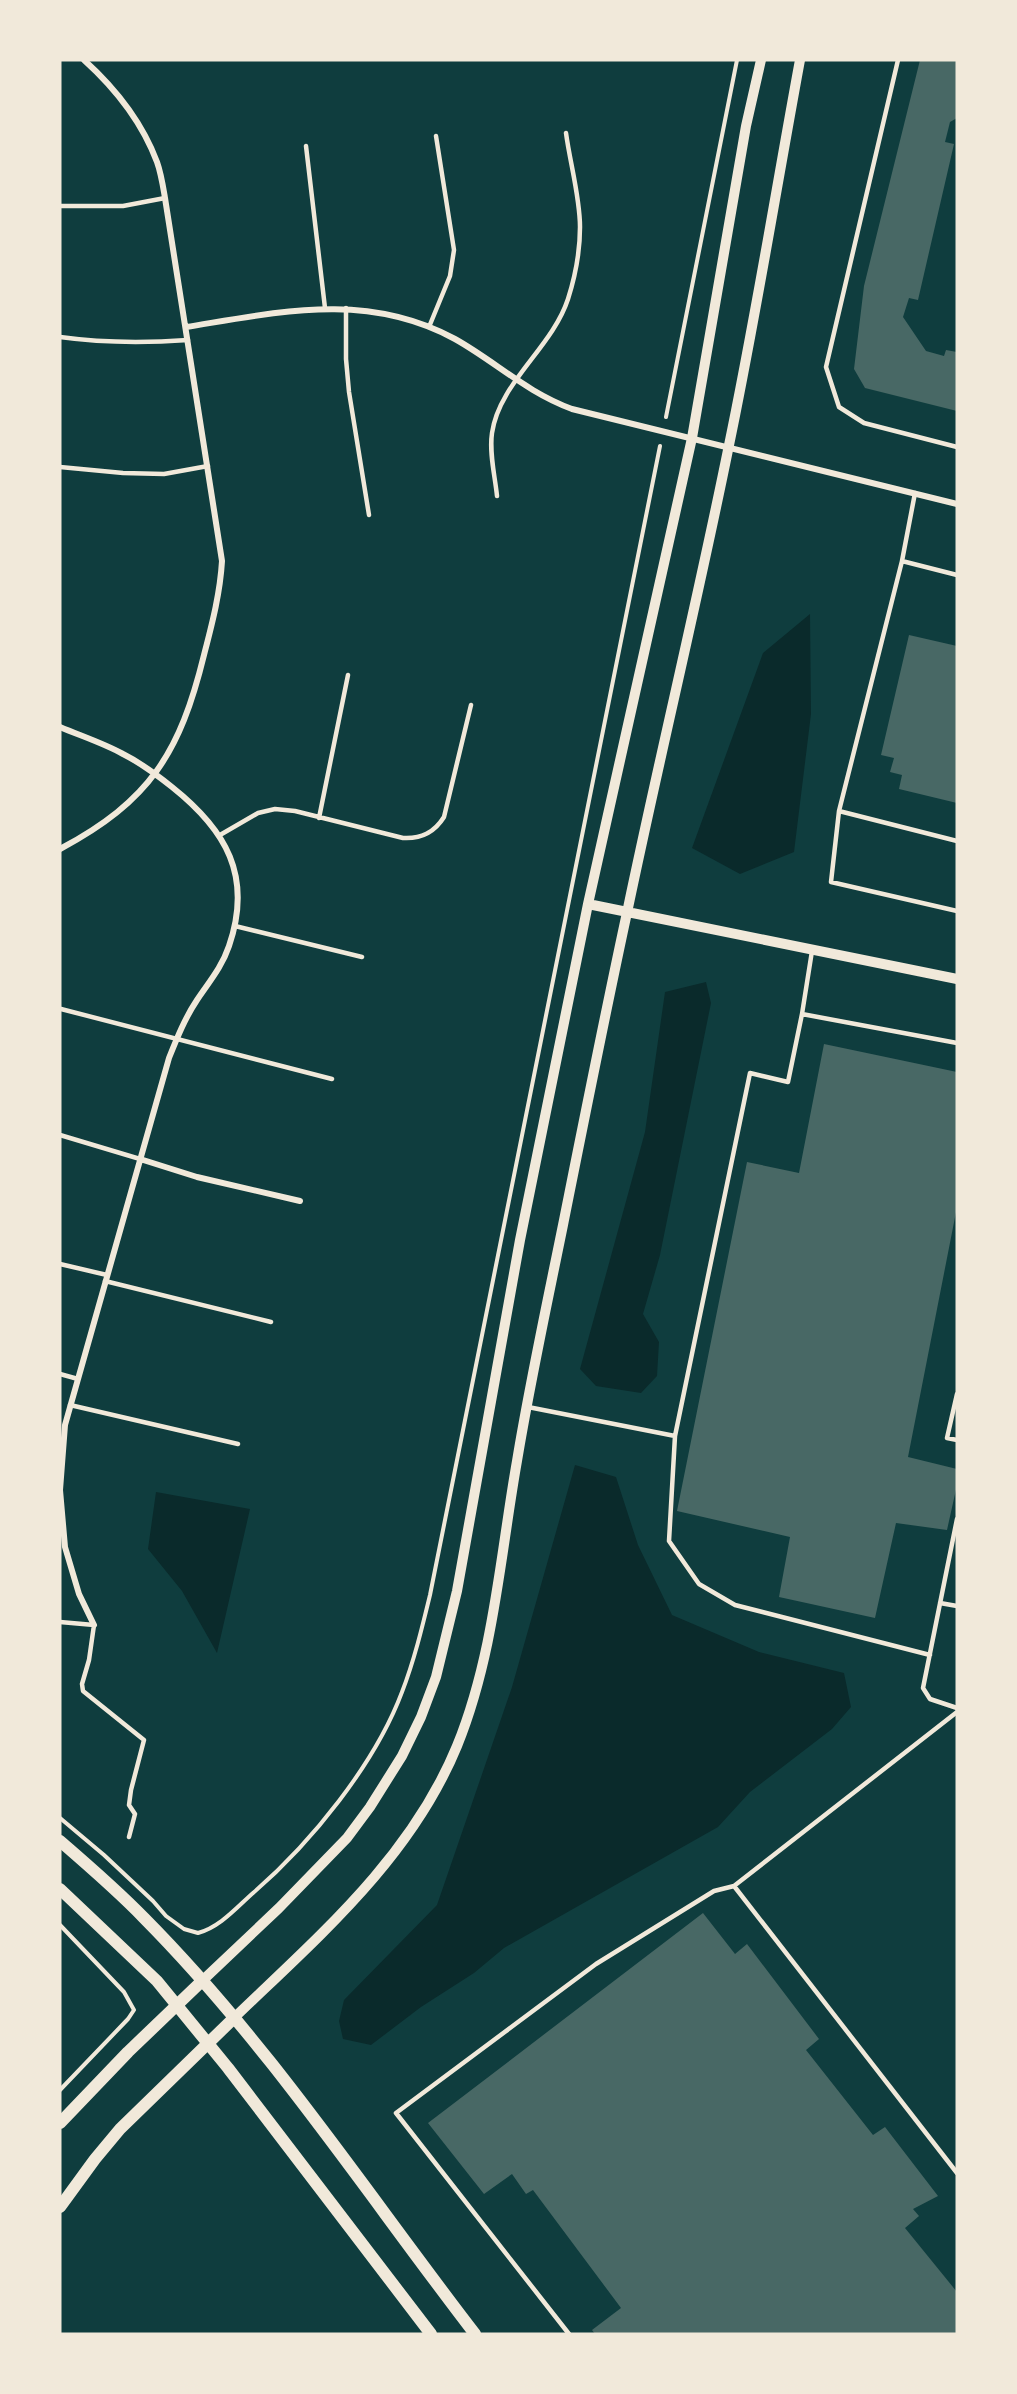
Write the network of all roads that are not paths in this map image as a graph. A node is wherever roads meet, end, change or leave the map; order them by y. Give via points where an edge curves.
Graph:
1 (84, 60) edge
2 (761, 60) edge
3 (800, 60) edge
4 (898, 60) edge
5 (566, 133) dead end
6 (436, 136) dead end
7 (306, 146) dead end
8 (165, 198) junction
9 (60, 206) edge
10 (325, 308) junction
11 (346, 308) junction
12 (186, 327) junction
13 (429, 327) junction
14 (60, 337) edge
15 (188, 340) junction
16 (517, 381) junction
17 (692, 438) junction
18 (957, 447) edge
19 (729, 448) junction
20 (208, 466) junction
21 (60, 467) edge
22 (915, 493) junction
23 (497, 496) dead end
24 (957, 504) edge
25 (369, 515) dead end
26 (902, 561) junction
27 (957, 575) edge
28 (348, 675) dead end
29 (471, 705) dead end
30 (60, 727) edge
31 (156, 774) junction
32 (839, 811) junction
33 (319, 818) junction
34 (220, 835) junction
35 (957, 841) edge
36 (60, 849) edge
37 (588, 904) junction
38 (957, 911) edge
39 (627, 913) junction
40 (235, 926) junction
41 (813, 948) junction
42 (363, 957) dead end
43 (957, 980) edge
44 (61, 1009) edge
45 (802, 1014) junction
46 (176, 1040) junction
47 (957, 1043) edge
48 (332, 1079) dead end
49 (60, 1135) edge
50 (140, 1159) junction
51 (300, 1201) dead end
52 (60, 1264) edge
53 (106, 1278) junction
54 (271, 1322) dead end
55 (60, 1374) edge
56 (78, 1379) junction
57 (957, 1394) edge
58 (70, 1406) junction
59 (528, 1407) junction
60 (675, 1436) junction
61 (957, 1440) edge
62 (238, 1444) dead end
63 (60, 1490) edge
64 (957, 1519) edge
65 (951, 1550) junction
66 (957, 1551) edge
67 (940, 1603) junction
68 (957, 1606) edge
69 (60, 1622) edge
70 (94, 1625) junction
71 (930, 1655) junction
72 (957, 1710) edge
73 (129, 1837) dead end
74 (60, 1841) edge
75 (734, 1887) junction
76 (60, 1889) edge
77 (202, 1980) junction
78 (177, 2006) junction
79 (234, 2018) junction
80 (209, 2044) junction
81 (60, 2123) edge
82 (957, 2173) edge
83 (60, 2207) edge
84 (431, 2334) edge
85 (475, 2334) edge
86 (569, 2334) edge

1 - 8 street via 126,105 141,129 157,162
2 - 17 street
3 - 19 street
4 - 18 lane via 826,367 839,407 864,423
5 - 16 lane via 580,225 575,268 558,321
6 - 13 lane via 454,250 450,276
7 - 10 lane
8 - 9 lane via 123,206
8 - 12 street
10 - 11 street
10 - 12 street
11 - 13 street via 404,317
11 - 25 lane via 349,392
12 - 15 street
13 - 16 street via 453,338
14 - 15 lane via 144,343
15 - 20 street
16 - 17 street via 572,409
16 - 23 lane via 496,416 491,434
17 - 19 street
17 - 37 street
19 - 22 street
19 - 39 street
20 - 21 lane via 164,474
20 - 31 street via 222,561 220,593 195,694
22 - 24 street
22 - 26 lane
26 - 27 lane
26 - 32 lane
28 - 33 lane
29 - 33 lane via 444,817 435,829 420,837 403,838
30 - 31 street via 123,754
31 - 34 street via 206,816
31 - 36 street via 121,810
32 - 35 lane
32 - 38 lane via 831,882
33 - 34 lane via 295,811 265,810
34 - 40 street via 234,871
37 - 39 street
37 - 77 street via 520,1240 457,1591 436,1677 402,1756 347,1838
39 - 41 street
39 - 59 street
40 - 42 lane
40 - 46 street via 221,966
41 - 43 street
41 - 45 lane
44 - 46 lane
45 - 47 lane
45 - 60 lane via 788,1082 750,1073
46 - 48 lane
46 - 50 street
49 - 50 lane
50 - 51 street via 197,1178
50 - 53 street
52 - 53 lane
53 - 54 lane
53 - 56 street
55 - 56 lane
56 - 58 street
57 - 61 lane via 947,1438
58 - 62 lane
58 - 63 street
59 - 60 lane
59 - 79 street via 493,1617 456,1748 415,1825 382,1869 344,1912
60 - 71 lane via 669,1541 699,1584 735,1605
63 - 70 street via 69,1565
64 - 65 lane
65 - 66 lane
65 - 67 lane
67 - 68 lane
67 - 71 lane
69 - 70 lane
70 - 73 lane via 83,1691 144,1740 131,1790 129,1805 135,1814
71 - 72 lane via 923,1688 930,1699
72 - 75 lane
74 - 77 main road via 143,1916
75 - 82 lane
75 - 86 lane via 714,1891 596,1964 396,2113
76 - 78 main road via 118,1942
77 - 78 main road
77 - 79 main road
78 - 80 main road
78 - 81 main road
79 - 80 main road
79 - 85 main road
80 - 83 main road via 120,2129
80 - 84 main road

